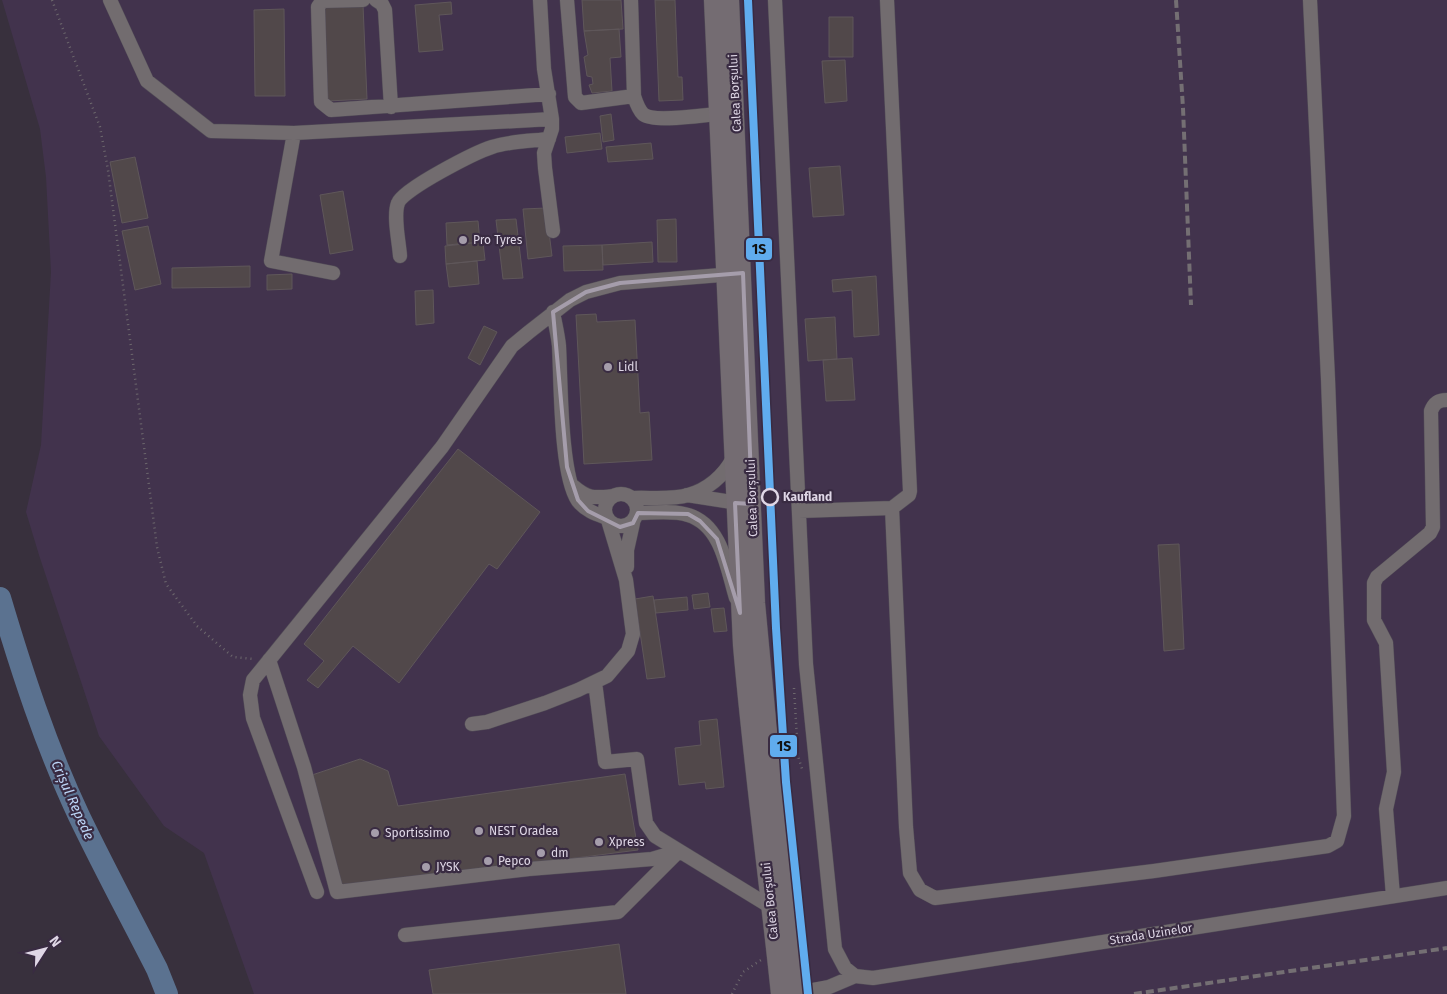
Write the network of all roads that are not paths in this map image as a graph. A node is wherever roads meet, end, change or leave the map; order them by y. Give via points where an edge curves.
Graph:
1 (110, 0) edge
2 (363, 0) edge
3 (376, 0) edge
4 (540, 0) edge
5 (567, 0) edge
6 (631, 0) edge
7 (713, 0) edge
8 (730, 0) edge
9 (775, 0) edge
10 (887, 0) edge
11 (1310, 0) edge
12 (549, 94) junction
13 (634, 96) junction
14 (391, 107) junction
15 (718, 114) junction
16 (552, 119) junction
17 (294, 133) junction
18 (549, 139) junction
19 (553, 231) dead end
20 (400, 256) dead end
21 (333, 273) dead end
22 (734, 274) junction
23 (553, 312) junction
24 (1447, 400) edge
25 (733, 458) junction
26 (569, 482) junction
27 (687, 495) junction
28 (613, 496) junction
29 (632, 498) junction
30 (744, 504) junction
31 (892, 508) junction
32 (799, 511) junction
33 (635, 518) junction
34 (608, 519) junction
35 (626, 580) junction
36 (740, 613) junction
37 (268, 660) junction
38 (595, 682) junction
39 (472, 724) dead end
40 (679, 851) junction
41 (1447, 888) edge
42 (317, 892) dead end
43 (1392, 896) junction
44 (771, 907) junction
45 (405, 935) dead end
46 (855, 976) junction
47 (780, 994) edge
48 (797, 994) edge

1 - 17 street via 147,81 211,131
2 - 14 street via 322,1 318,7 321,102 330,110
3 - 14 street via 385,10
4 - 12 street via 544,69
5 - 13 street via 575,97 581,103
6 - 13 street
7 - 15 main road, Calea Borșului
8 - 22 main road, Calea Borșului
9 - 32 street
10 - 31 street via 910,491
11 - 31 street via 1344,816 1337,841 1328,846 1154,871 935,898 920,890 910,873 907,836
12 - 14 street
12 - 16 street
13 - 15 street via 645,116
15 - 22 main road, Calea Borșului
16 - 17 street
16 - 18 street
17 - 21 street via 270,261
18 - 19 street via 544,153 544,168
18 - 20 street via 494,146 472,154 398,200
22 - 23 street via 620,283 586,292
22 - 25 main road, Calea Borșului
22 - 30 main road, Calea Borșului
23 - 26 street via 559,343
23 - 37 street via 512,346 442,447
24 - 43 street via 1433,404 1431,411 1433,526 1430,533 1374,583 1374,620 1386,643 1394,772 1386,809
25 - 27 street via 720,476
25 - 30 main road, Calea Borșului
26 - 28 street via 593,498
26 - 34 street via 588,511
27 - 29 street
27 - 30 street
28 - 29 street via 623,494
28 - 34 street via 606,504
29 - 33 street via 636,502
30 - 36 main road, Calea Borșului
30 - 48 main road, Calea Borșului
31 - 32 street
32 - 46 street via 806,664 835,949 845,968
33 - 34 street via 624,527
33 - 35 street via 627,550
33 - 36 street via 668,513 688,514 709,527 717,539
34 - 35 street
35 - 38 street via 633,634 631,642 620,663
36 - 44 main road, Calea Borșului via 749,725
37 - 40 street via 304,767 337,892 529,869 652,859
37 - 42 street via 253,680 250,695 253,718
38 - 39 street via 545,703
38 - 40 street via 604,762 637,759 646,823 655,836
40 - 44 street
40 - 45 street via 618,912
41 - 43 street, Strada Uzinelor
43 - 46 street, Strada Uzinelor via 873,978
44 - 47 main road, Calea Borșului
46 - 48 street via 829,987

